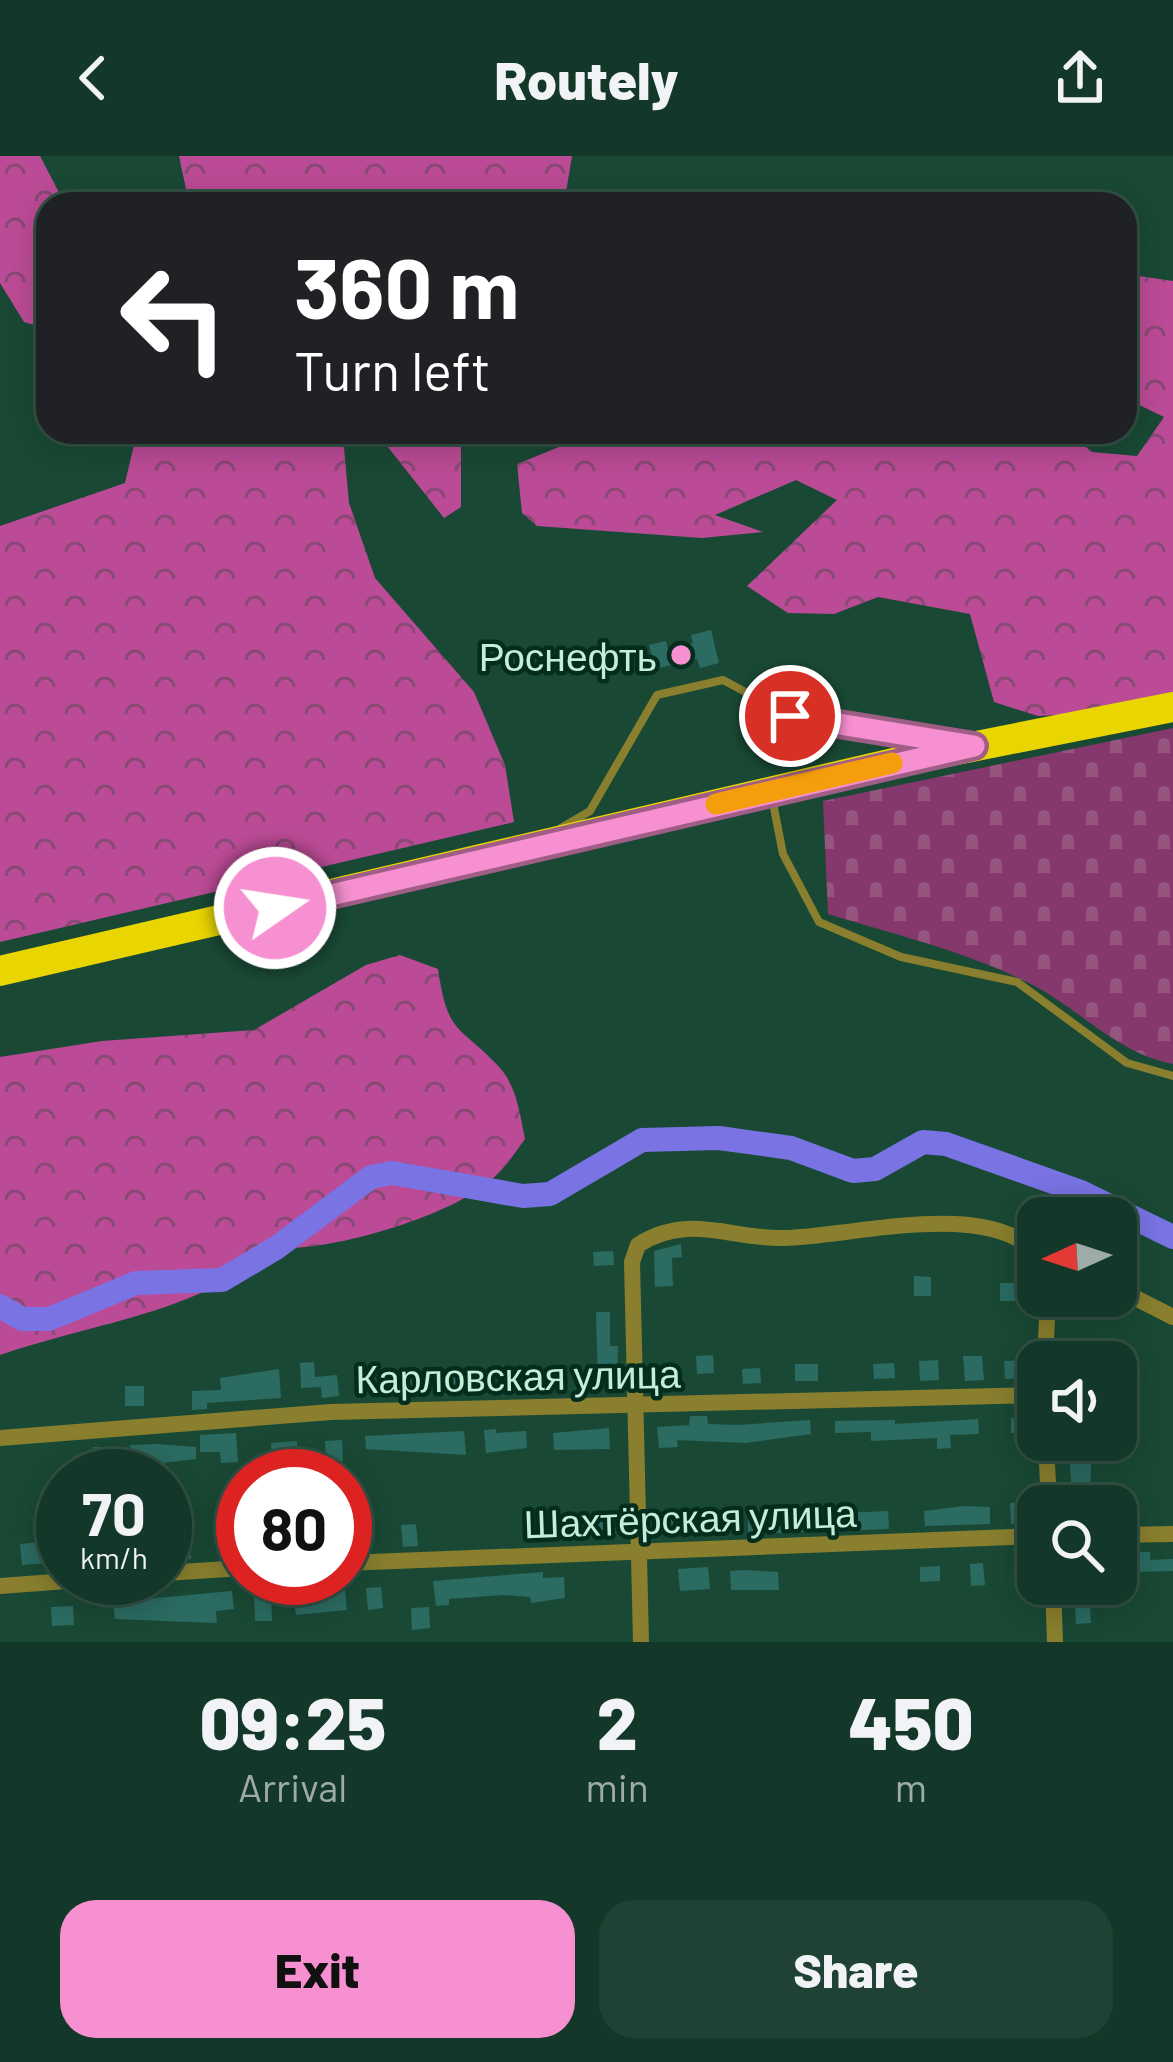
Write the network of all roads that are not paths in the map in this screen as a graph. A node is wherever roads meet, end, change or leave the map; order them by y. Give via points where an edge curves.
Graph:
1 (1173, 707) edge
2 (974, 746) junction
3 (771, 791) junction
4 (531, 847) junction
5 (0, 971) edge
6 (1173, 1076) edge
7 (1017, 1238) edge
8 (1137, 1299) edge
9 (1173, 1317) edge
10 (1017, 1396) edge
11 (632, 1406) junction
12 (0, 1438) edge
13 (1173, 1534) edge
14 (1137, 1535) edge
15 (1017, 1537) edge
16 (639, 1552) junction
17 (372, 1562) edge
18 (36, 1583) edge
19 (0, 1586) edge
20 (1054, 1605) edge
21 (641, 1642) edge
22 (1055, 1642) edge

1 - 2 highway
2 - 3 highway
2 - 4 lane via 790,716 723,680 657,695 590,811
3 - 4 highway
3 - 6 lane via 783,854 819,922 901,957 1017,982 1127,1063
4 - 5 highway
7 - 11 street via 950,1224 772,1239 709,1226 646,1240 632,1262
8 - 9 street
10 - 11 street, Карловская улица
11 - 12 street, Карловская улица via 331,1412
11 - 16 street
13 - 14 street
15 - 16 street, Шахтёрская улица
16 - 17 street, Шахтёрская улица
16 - 21 street
18 - 19 street
20 - 22 street

